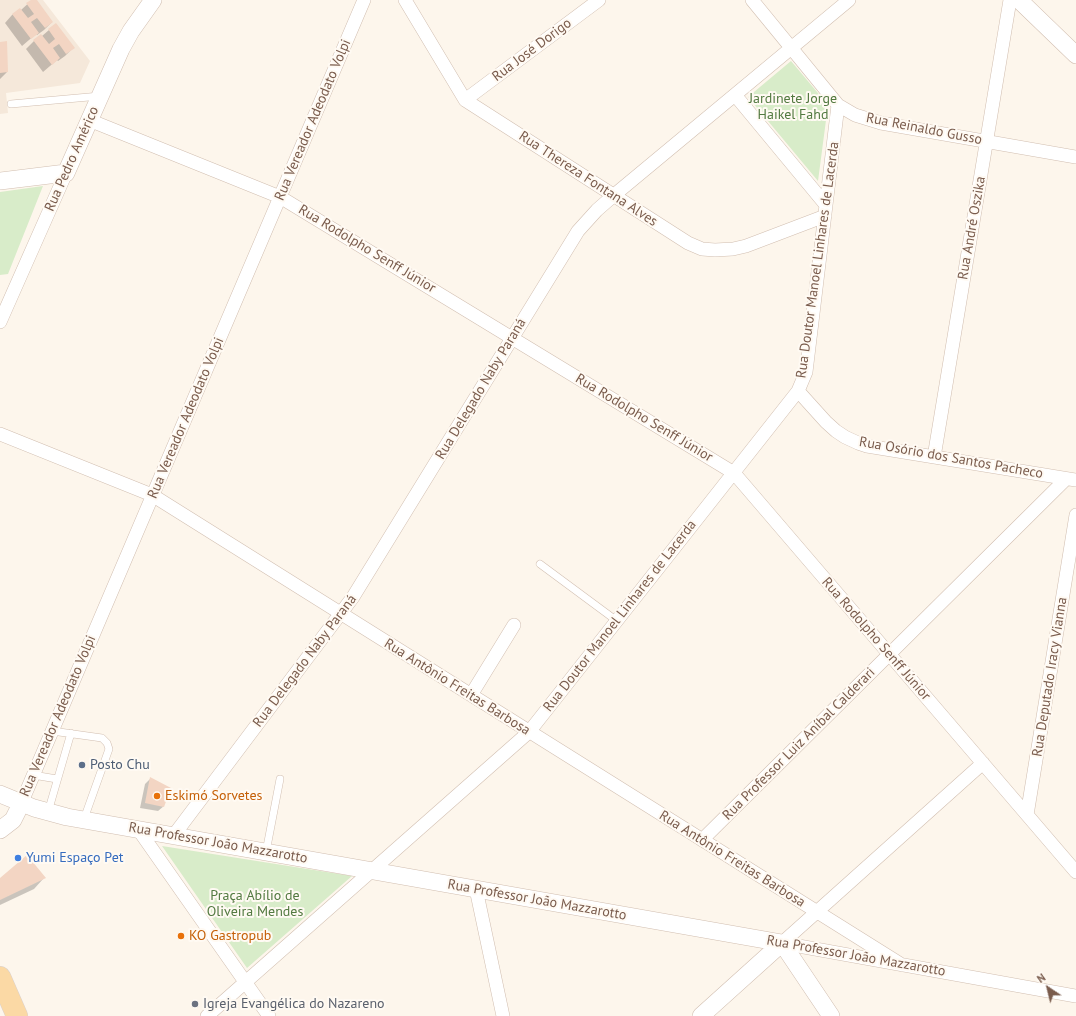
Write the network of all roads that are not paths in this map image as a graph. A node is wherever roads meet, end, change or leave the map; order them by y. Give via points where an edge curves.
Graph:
1 (153, 0) edge
2 (364, 0) edge
3 (405, 0) edge
4 (599, 0) edge
5 (752, 0) edge
6 (849, 0) edge
7 (1010, 0) edge
8 (1019, 0) edge
9 (792, 48) junction
10 (1076, 55) edge
11 (735, 95) junction
12 (100, 96) junction
13 (465, 100) junction
14 (11, 104) dead end
15 (838, 106) junction
16 (89, 120) junction
17 (987, 141) junction
18 (1076, 156) edge
19 (66, 173) junction
20 (0, 181) edge
21 (613, 196) junction
22 (280, 197) junction
23 (826, 210) junction
24 (0, 322) edge
25 (512, 337) junction
26 (798, 391) junction
27 (0, 434) edge
28 (934, 457) junction
29 (734, 473) junction
30 (1071, 480) edge
31 (152, 495) junction
32 (1076, 515) edge
33 (540, 564) dead end
34 (341, 614) junction
35 (617, 621) junction
36 (514, 625) dead end
37 (889, 654) junction
38 (471, 695) junction
39 (52, 731) junction
40 (529, 732) junction
41 (70, 733) junction
42 (983, 763) junction
43 (33, 775) junction
44 (57, 779) junction
45 (280, 779) dead end
46 (0, 794) edge
47 (21, 804) junction
48 (48, 812) junction
49 (1027, 815) junction
50 (84, 820) junction
51 (138, 829) junction
52 (0, 830) edge
53 (174, 835) junction
54 (702, 840) junction
55 (266, 852) junction
56 (371, 870) junction
57 (1076, 872) edge
58 (476, 889) junction
59 (817, 912) junction
60 (782, 943) junction
61 (902, 965) junction
62 (0, 977) edge
63 (245, 982) junction
64 (1076, 996) edge
65 (13, 1014) edge
66 (207, 1016) edge
67 (269, 1016) edge
68 (503, 1016) edge
69 (701, 1016) edge
70 (831, 1016) edge

1 - 12 street, Rua Pedro Américo via 124,43
2 - 22 street, Rua Vereador Adeodato Volpi
3 - 13 street, Rua Thereza Fontana Alves
4 - 13 street, Rua José Dorigo
5 - 9 street, Rua Reinaldo Gusso
6 - 9 street, Rua Delegado Naby Paraná
7 - 17 street, Rua André Oszika
8 - 10 street
9 - 11 street, Rua Delegado Naby Paraná
9 - 15 street, Rua Reinaldo Gusso
11 - 21 street, Rua Delegado Naby Paraná
11 - 23 street
12 - 14 lane
12 - 16 street, Rua Pedro Américo
13 - 21 street, Rua Thereza Fontana Alves
15 - 17 street, Rua Reinaldo Gusso via 855,115 881,123
15 - 23 street, Rua Doutor Manoel Linhares de Lacerda
16 - 19 street, Rua Pedro Américo
16 - 22 street, Rua Rodolpho Senff Júnior
17 - 18 street, Rua Reinaldo Gusso
17 - 28 street, Rua André Oszika
19 - 20 street
19 - 24 street, Rua Pedro Américo
21 - 23 street, Rua Thereza Fontana Alves via 688,243 716,250 746,246
21 - 25 street, Rua Delegado Naby Paraná via 578,231
22 - 25 street, Rua Rodolpho Senff Júnior
22 - 31 street, Rua Vereador Adeodato Volpi
23 - 26 street, Rua Doutor Manoel Linhares de Lacerda via 806,372
25 - 29 street, Rua Rodolpho Senff Júnior
25 - 34 street, Rua Delegado Naby Paraná
26 - 28 street, Rua Osório dos Santos Pacheco via 826,422 845,437 868,446
26 - 29 street, Rua Doutor Manoel Linhares de Lacerda
27 - 31 street, Rua Antônio Freitas Barbosa
28 - 30 street, Rua Osório dos Santos Pacheco
29 - 35 street, Rua Doutor Manoel Linhares de Lacerda
29 - 37 street, Rua Rodolpho Senff Júnior
30 - 37 street, Rua Professor Luiz Aníbal Calderari
31 - 34 street, Rua Antônio Freitas Barbosa
31 - 39 street, Rua Vereador Adeodato Volpi
32 - 49 street, Rua Deputado Iracy Vianna
33 - 35 lane
34 - 38 street, Rua Antônio Freitas Barbosa
34 - 53 street, Rua Delegado Naby Paraná
35 - 40 street, Rua Doutor Manoel Linhares de Lacerda
36 - 38 street
37 - 42 street, Rua Rodolpho Senff Júnior
37 - 54 street, Rua Professor Luiz Aníbal Calderari
38 - 40 street, Rua Antônio Freitas Barbosa
39 - 41 lane
39 - 43 street, Rua Vereador Adeodato Volpi
40 - 54 street, Rua Antônio Freitas Barbosa
40 - 56 street, Rua Doutor Manoel Linhares de Lacerda
41 - 44 lane
41 - 50 lane via 102,738 110,748
42 - 49 street, Rua Rodolpho Senff Júnior
42 - 59 street
43 - 44 lane
43 - 47 street, Rua Vereador Adeodato Volpi
44 - 48 lane
45 - 55 lane
46 - 47 street, Rua Professor João Mazzarotto
47 - 48 street, Rua Professor João Mazzarotto
47 - 52 street, Rua Vereador Adeodato Volpi via 13,820
48 - 50 street, Rua Professor João Mazzarotto
49 - 57 street, Rua Rodolpho Senff Júnior
50 - 51 street, Rua Professor João Mazzarotto
51 - 53 street, Rua Professor João Mazzarotto
51 - 63 street
53 - 55 street, Rua Professor João Mazzarotto
54 - 59 street, Rua Antônio Freitas Barbosa
55 - 56 street, Rua Professor João Mazzarotto
56 - 58 street, Rua Professor João Mazzarotto
56 - 63 street, Rua Doutor Manoel Linhares de Lacerda
58 - 60 street, Rua Professor João Mazzarotto
58 - 68 street
59 - 60 street
59 - 61 street, Rua Antônio Freitas Barbosa
60 - 61 street, Rua Professor João Mazzarotto
60 - 69 street
60 - 70 street
61 - 64 street, Rua Professor João Mazzarotto
62 - 65 main road
63 - 66 street, Rua Doutor Manoel Linhares de Lacerda
63 - 67 street

